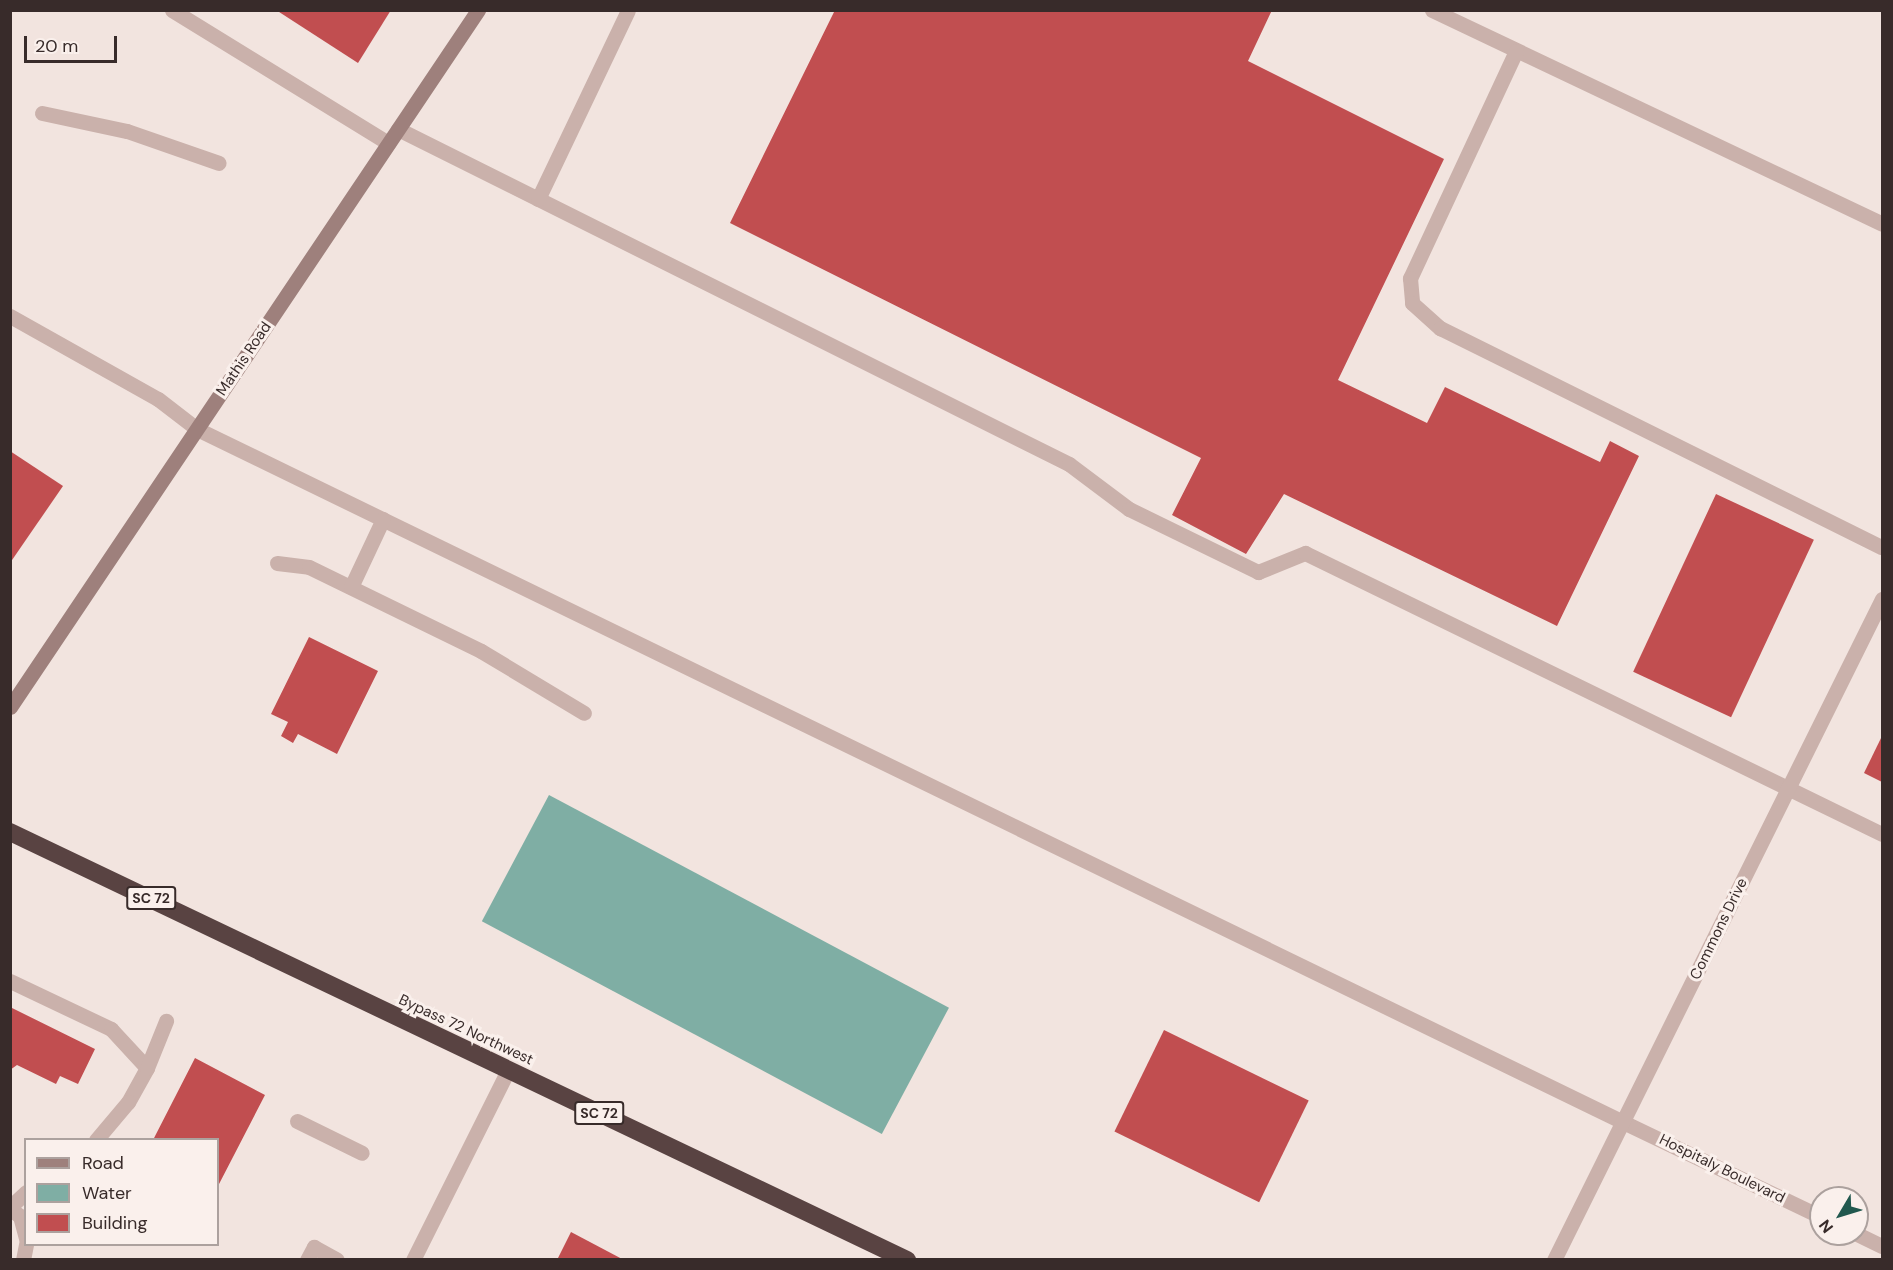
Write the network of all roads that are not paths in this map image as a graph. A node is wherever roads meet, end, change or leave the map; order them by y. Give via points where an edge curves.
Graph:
1 (172, 10) edge
2 (628, 10) edge
3 (1432, 10) edge
4 (473, 14) edge
5 (1516, 51) junction
6 (42, 113) dead end
7 (398, 129) junction
8 (388, 143) junction
9 (219, 163) dead end
10 (538, 199) junction
11 (1882, 224) edge
12 (10, 316) edge
13 (197, 429) junction
14 (383, 519) junction
15 (1882, 547) edge
16 (277, 563) dead end
17 (351, 587) junction
18 (1882, 599) edge
19 (10, 706) edge
20 (584, 713) dead end
21 (1789, 787) junction
22 (10, 832) edge
23 (1882, 834) edge
24 (10, 981) edge
25 (166, 1021) dead end
26 (147, 1068) junction
27 (508, 1070) junction
28 (297, 1121) dead end
29 (1623, 1122) junction
30 (98, 1138) edge
31 (362, 1153) dead end
32 (24, 1194) edge
33 (10, 1208) edge
34 (1809, 1211) edge
35 (24, 1233) edge
36 (307, 1260) edge
37 (337, 1260) edge
38 (413, 1260) edge
39 (907, 1260) edge
40 (1554, 1260) edge

1 - 8 street
2 - 10 street
3 - 5 street
4 - 7 street, Mathis Road
5 - 11 street
5 - 15 street via 1410,278 1412,303 1440,328
6 - 9 street via 127,131
7 - 8 street, Mathis Road
7 - 10 street
8 - 13 street, Mathis Road
10 - 21 street via 1069,464 1129,510 1258,572 1305,553
12 - 13 street, Hospitaly Boulevard via 158,399
13 - 14 street, Hospitaly Boulevard
13 - 19 street, Mathis Road
14 - 17 street
14 - 29 street, Hospitaly Boulevard
16 - 17 street via 309,567
17 - 20 street via 481,651
18 - 21 street, Commons Drive
21 - 23 street
21 - 29 street, Commons Drive
22 - 27 highway, Bypass 72 Northwest / SC 72
24 - 26 street via 111,1029
25 - 26 street
26 - 30 street via 128,1102
27 - 38 street
27 - 39 highway, Bypass 72 Northwest / SC 72
28 - 31 street
29 - 34 street, Hospitaly Boulevard
29 - 40 street, Commons Drive
32 - 33 street
33 - 35 street via 20,1216
36 - 37 street via 314,1247

